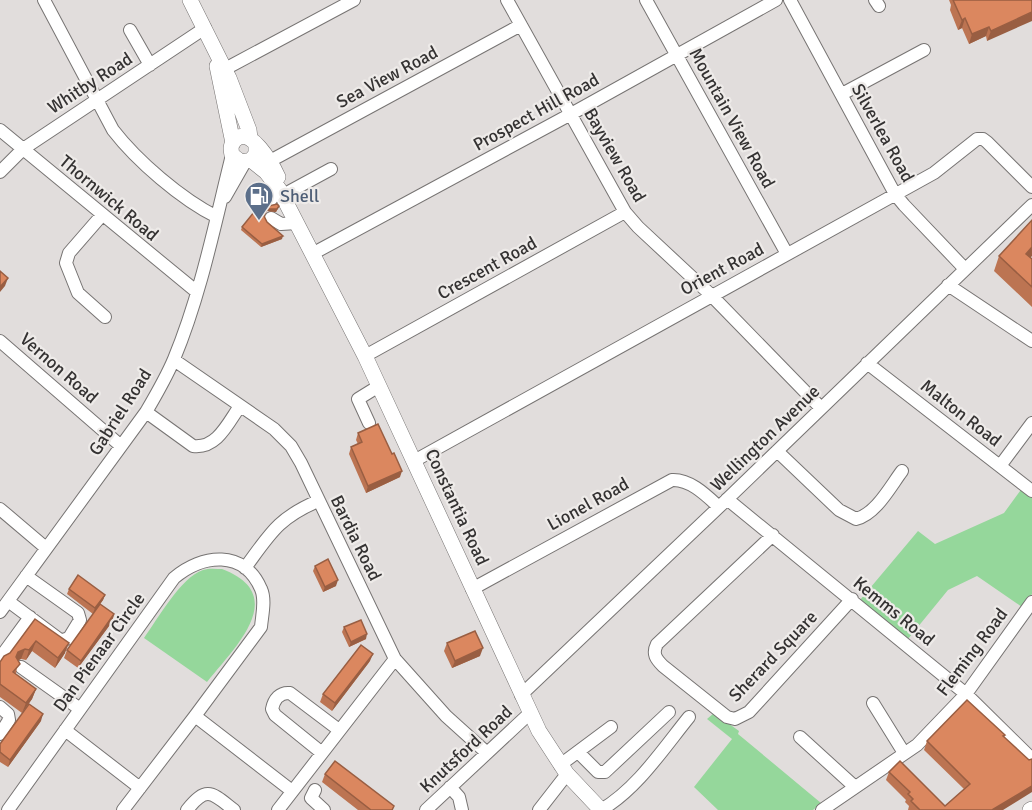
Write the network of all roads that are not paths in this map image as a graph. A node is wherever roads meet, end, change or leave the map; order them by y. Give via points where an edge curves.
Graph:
1 (44, 0) edge
2 (190, 0) edge
3 (354, 0) edge
4 (507, 0) edge
5 (646, 0) edge
6 (776, 0) edge
7 (790, 0) edge
8 (521, 25) junction
9 (205, 28) junction
10 (130, 30) dead end
11 (924, 50) dead end
12 (216, 52) junction
13 (676, 56) junction
14 (150, 65) junction
15 (225, 69) junction
16 (842, 94) junction
17 (97, 100) junction
18 (571, 114) junction
19 (0, 130) edge
20 (22, 149) junction
21 (244, 151) junction
22 (270, 161) junction
23 (331, 169) dead end
24 (0, 172) edge
25 (1032, 187) edge
26 (895, 194) junction
27 (278, 195) junction
28 (1032, 205) edge
29 (218, 211) junction
30 (625, 212) junction
31 (102, 214) junction
32 (294, 217) junction
33 (271, 218) dead end
34 (312, 254) junction
35 (787, 254) junction
36 (965, 269) junction
37 (948, 285) junction
38 (197, 292) junction
39 (711, 295) junction
40 (105, 317) dead end
41 (0, 341) edge
42 (1032, 341) edge
43 (366, 356) junction
44 (174, 360) junction
45 (867, 363) junction
46 (379, 386) junction
47 (240, 406) junction
48 (821, 408) junction
49 (146, 412) junction
50 (369, 423) dead end
51 (1032, 423) edge
52 (121, 446) junction
53 (777, 451) junction
54 (414, 461) junction
55 (1000, 466) junction
56 (902, 471) dead end
57 (1032, 491) edge
58 (318, 501) junction
59 (723, 503) junction
60 (0, 508) edge
61 (773, 535) junction
62 (46, 548) junction
63 (245, 568) junction
64 (26, 576) junction
65 (472, 589) junction
66 (7, 595) edge
67 (852, 599) junction
68 (1032, 602) edge
69 (0, 612) edge
70 (30, 617) junction
71 (3, 656) edge
72 (395, 659) junction
73 (21, 667) edge
74 (966, 694) junction
75 (521, 695) junction
76 (873, 703) dead end
77 (0, 707) edge
78 (80, 709) junction
79 (669, 712) dead end
80 (530, 713) junction
81 (195, 716) junction
82 (689, 717) dead end
83 (611, 727) dead end
84 (65, 730) junction
85 (339, 730) junction
86 (0, 734) edge
87 (800, 737) dead end
88 (578, 752) junction
89 (322, 753) junction
90 (487, 753) junction
91 (904, 753) junction
92 (1032, 758) edge
93 (564, 770) junction
94 (450, 787) junction
95 (855, 787) junction
96 (140, 788) junction
97 (315, 790) dead end
98 (292, 791) junction
99 (8, 810) edge
100 (123, 810) edge
101 (187, 810) edge
102 (234, 810) edge
103 (278, 810) edge
104 (324, 810) edge
105 (426, 810) edge
106 (462, 810) edge
107 (539, 810) edge
108 (601, 810) edge
109 (822, 810) edge

1 - 17 street
2 - 9 main road
3 - 15 street
4 - 8 street, Bayview Road
5 - 13 street, Mountain View Road
6 - 13 street, Prospect Hill Road
7 - 16 street, Silverlea Road
8 - 18 street, Bayview Road
8 - 22 street, Sea View Road
9 - 12 main road
9 - 14 street, Whitby Road
10 - 14 street
11 - 16 street
12 - 15 main road
12 - 21 main road via 220,82
13 - 18 street, Prospect Hill Road
13 - 35 street, Mountain View Road
14 - 17 street, Whitby Road
15 - 21 main road via 249,130
16 - 26 street, Silverlea Road
17 - 20 street, Whitby Road
17 - 29 street via 113,130 132,152 195,204
18 - 30 street, Bayview Road
18 - 34 street, Prospect Hill Road
19 - 20 street, Thornwick Road
20 - 24 street, Whitby Road
20 - 31 street, Thornwick Road
21 - 22 main road, Constantia Road
21 - 27 main road, Constantia Road via 266,172
21 - 29 street, Gabriel Road
22 - 27 main road, Constantia Road
23 - 27 street
25 - 26 street, Orient Road via 980,138 941,168
26 - 35 street, Orient Road
26 - 36 street, Silverlea Road
27 - 32 main road, Constantia Road
28 - 36 street, Wellington Avenue
29 - 38 street, Gabriel Road
30 - 39 street, Bayview Road
30 - 43 street, Crescent Road
31 - 38 street, Thornwick Road
31 - 40 street via 69,253 66,263 78,293
32 - 33 street via 281,224
32 - 34 main road, Constantia Road
34 - 43 main road, Constantia Road
35 - 39 street, Orient Road
36 - 37 street, Wellington Avenue
37 - 42 street
37 - 45 street, Wellington Avenue
38 - 44 street, Gabriel Road
39 - 48 street, Bayview Road
39 - 54 street, Orient Road
41 - 52 street, Vernon Road
43 - 46 main road, Constantia Road
44 - 47 street, Bardia Road
44 - 49 street, Gabriel Road
45 - 48 street, Wellington Avenue
45 - 55 street, Malton Road
46 - 50 street via 358,399
46 - 54 main road, Constantia Road
47 - 49 street via 218,438 200,447
47 - 58 street, Bardia Road via 291,446
48 - 53 street, Wellington Avenue
49 - 52 street, Gabriel Road
51 - 55 street
52 - 62 street, Gabriel Road
53 - 56 street via 839,510 856,519 871,511
53 - 59 street, Wellington Avenue
54 - 65 main road, Constantia Road
55 - 57 street, Malton Road
58 - 63 street via 278,525
58 - 72 street, Bardia Road
59 - 61 street, Kemms Road
59 - 65 street, Lionel Road via 693,486 672,480
59 - 75 street, Wellington Avenue
60 - 62 street
61 - 67 street, Kemms Road
61 - 67 street, Sherard Square via 657,644 655,656 663,666 727,717 735,719 749,712
62 - 64 street, Gabriel Road
63 - 78 street, Dan Pienaar Circle via 219,558 187,567 174,578
63 - 81 street via 262,590 261,627
64 - 66 street, Gabriel Road
64 - 70 street via 72,609 80,620 69,638 63,640
65 - 75 main road, Constantia Road
66 - 69 street, Gabriel Road
66 - 70 street
67 - 74 street, Kemms Road
68 - 74 street, Fleming Road
70 - 71 street
72 - 85 street
72 - 90 street, Bardia Road via 446,716
73 - 78 street
74 - 91 street, Fleming Road via 917,745
74 - 92 street, Kemms Road
75 - 80 main road, Constantia Road
76 - 91 street
77 - 86 street via 9,720
78 - 84 street, Dan Pienaar Circle
79 - 88 street via 605,772 598,772
80 - 90 street, Knutsford Road
80 - 93 main road, Constantia Road
81 - 96 street
81 - 98 street
82 - 108 street via 623,794
83 - 88 street
84 - 96 street
84 - 99 street, Dan Pienaar Circle
85 - 89 street
85 - 89 street via 290,693 284,692 273,704 275,715
87 - 95 street
88 - 93 street
89 - 98 street
90 - 94 street, Knutsford Road
91 - 95 street, Fleming Road
93 - 107 street
93 - 108 main road, Constantia Road
94 - 105 street, Knutsford Road
94 - 106 street
95 - 109 street, Fleming Road
96 - 100 street
97 - 104 street via 311,798
98 - 103 street
101 - 102 street via 196,798 210,793

